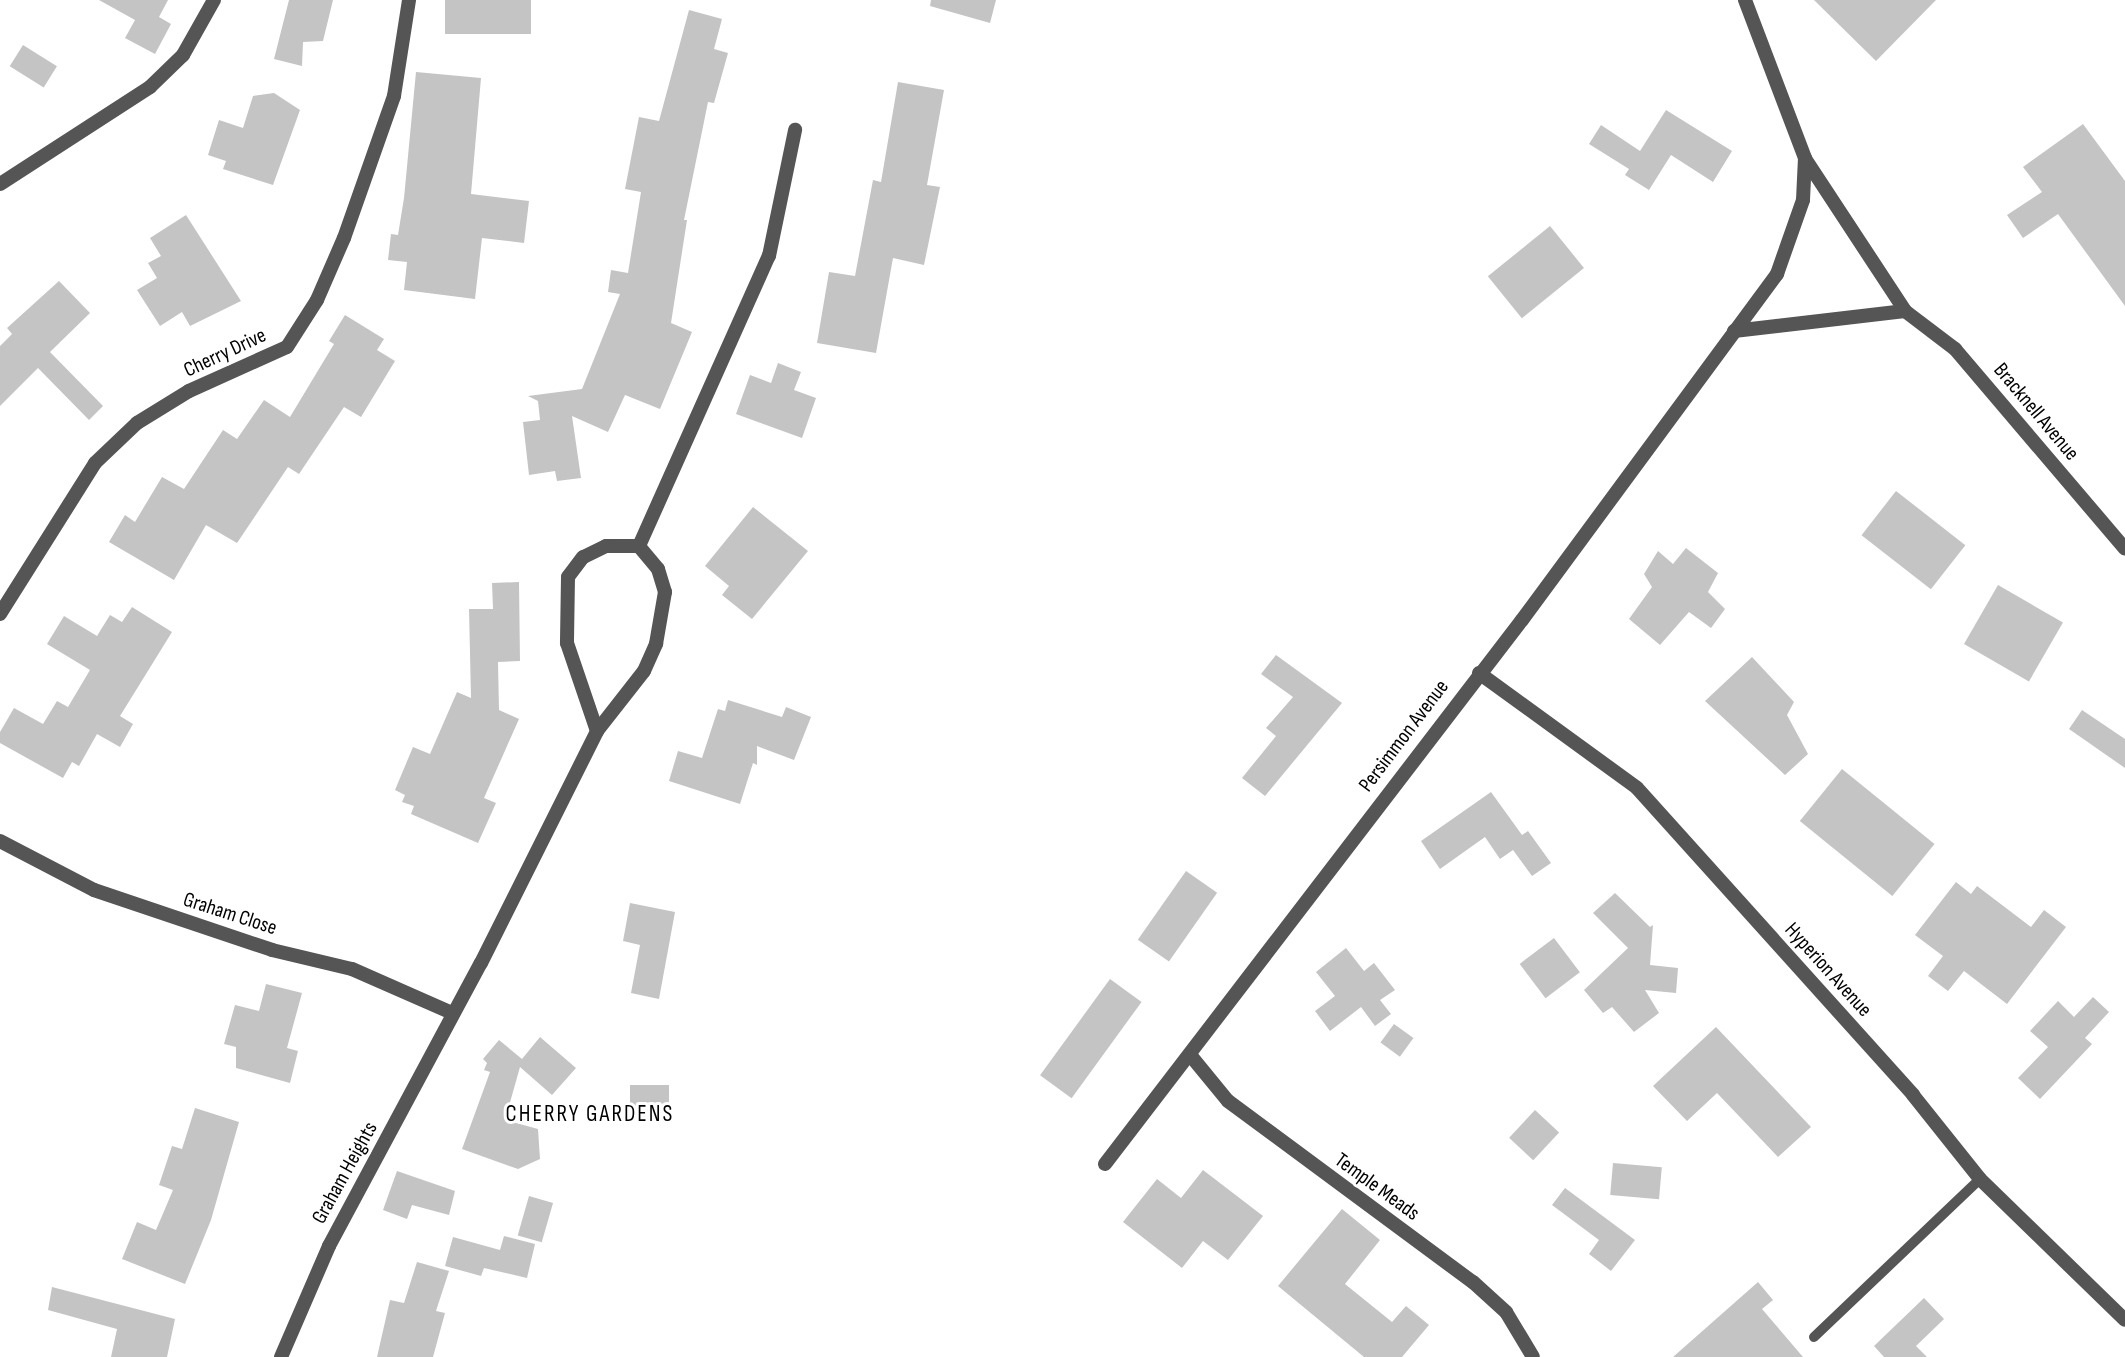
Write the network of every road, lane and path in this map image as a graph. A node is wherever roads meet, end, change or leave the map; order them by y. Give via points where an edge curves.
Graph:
1 (214, 0) edge
2 (409, 0) edge
3 (1745, 0) edge
4 (795, 130) dead end
5 (1805, 158) junction
6 (0, 184) edge
7 (1905, 311) junction
8 (1734, 331) junction
9 (639, 546) junction
10 (2125, 549) edge
11 (0, 614) edge
12 (1479, 673) junction
13 (597, 731) junction
14 (0, 841) edge
15 (452, 1013) junction
16 (1191, 1056) junction
17 (1105, 1164) dead end
18 (1980, 1179) junction
19 (2125, 1320) edge
20 (1814, 1337) dead end
21 (281, 1357) edge
22 (1532, 1357) edge

1 - 6 street via 183,55 150,87
2 - 11 street, Cherry Drive via 394,96 358,200 317,300 287,347 189,391 137,423 95,463
3 - 5 street
4 - 9 street via 769,256
5 - 7 street, Bracknell Avenue
5 - 8 street, Persimmon Avenue via 1803,200 1793,238 1777,274
7 - 8 street
7 - 10 street, Bracknell Avenue via 1955,349
8 - 12 street, Persimmon Avenue
9 - 13 street, Graham Heights via 658,569 665,592 663,616 644,671
9 - 13 street via 606,546 583,557 568,578 567,643
12 - 16 street, Persimmon Avenue
12 - 18 street, Hyperion Avenue via 1637,788 1913,1095
13 - 15 street, Graham Heights
14 - 15 street, Graham Close via 94,890 272,950 352,969
15 - 21 street, Graham Heights via 329,1246
16 - 17 street, Persimmon Avenue
16 - 22 street, Temple Meads via 1228,1101 1473,1282 1506,1312
18 - 19 street, Hyperion Avenue
18 - 20 lane

